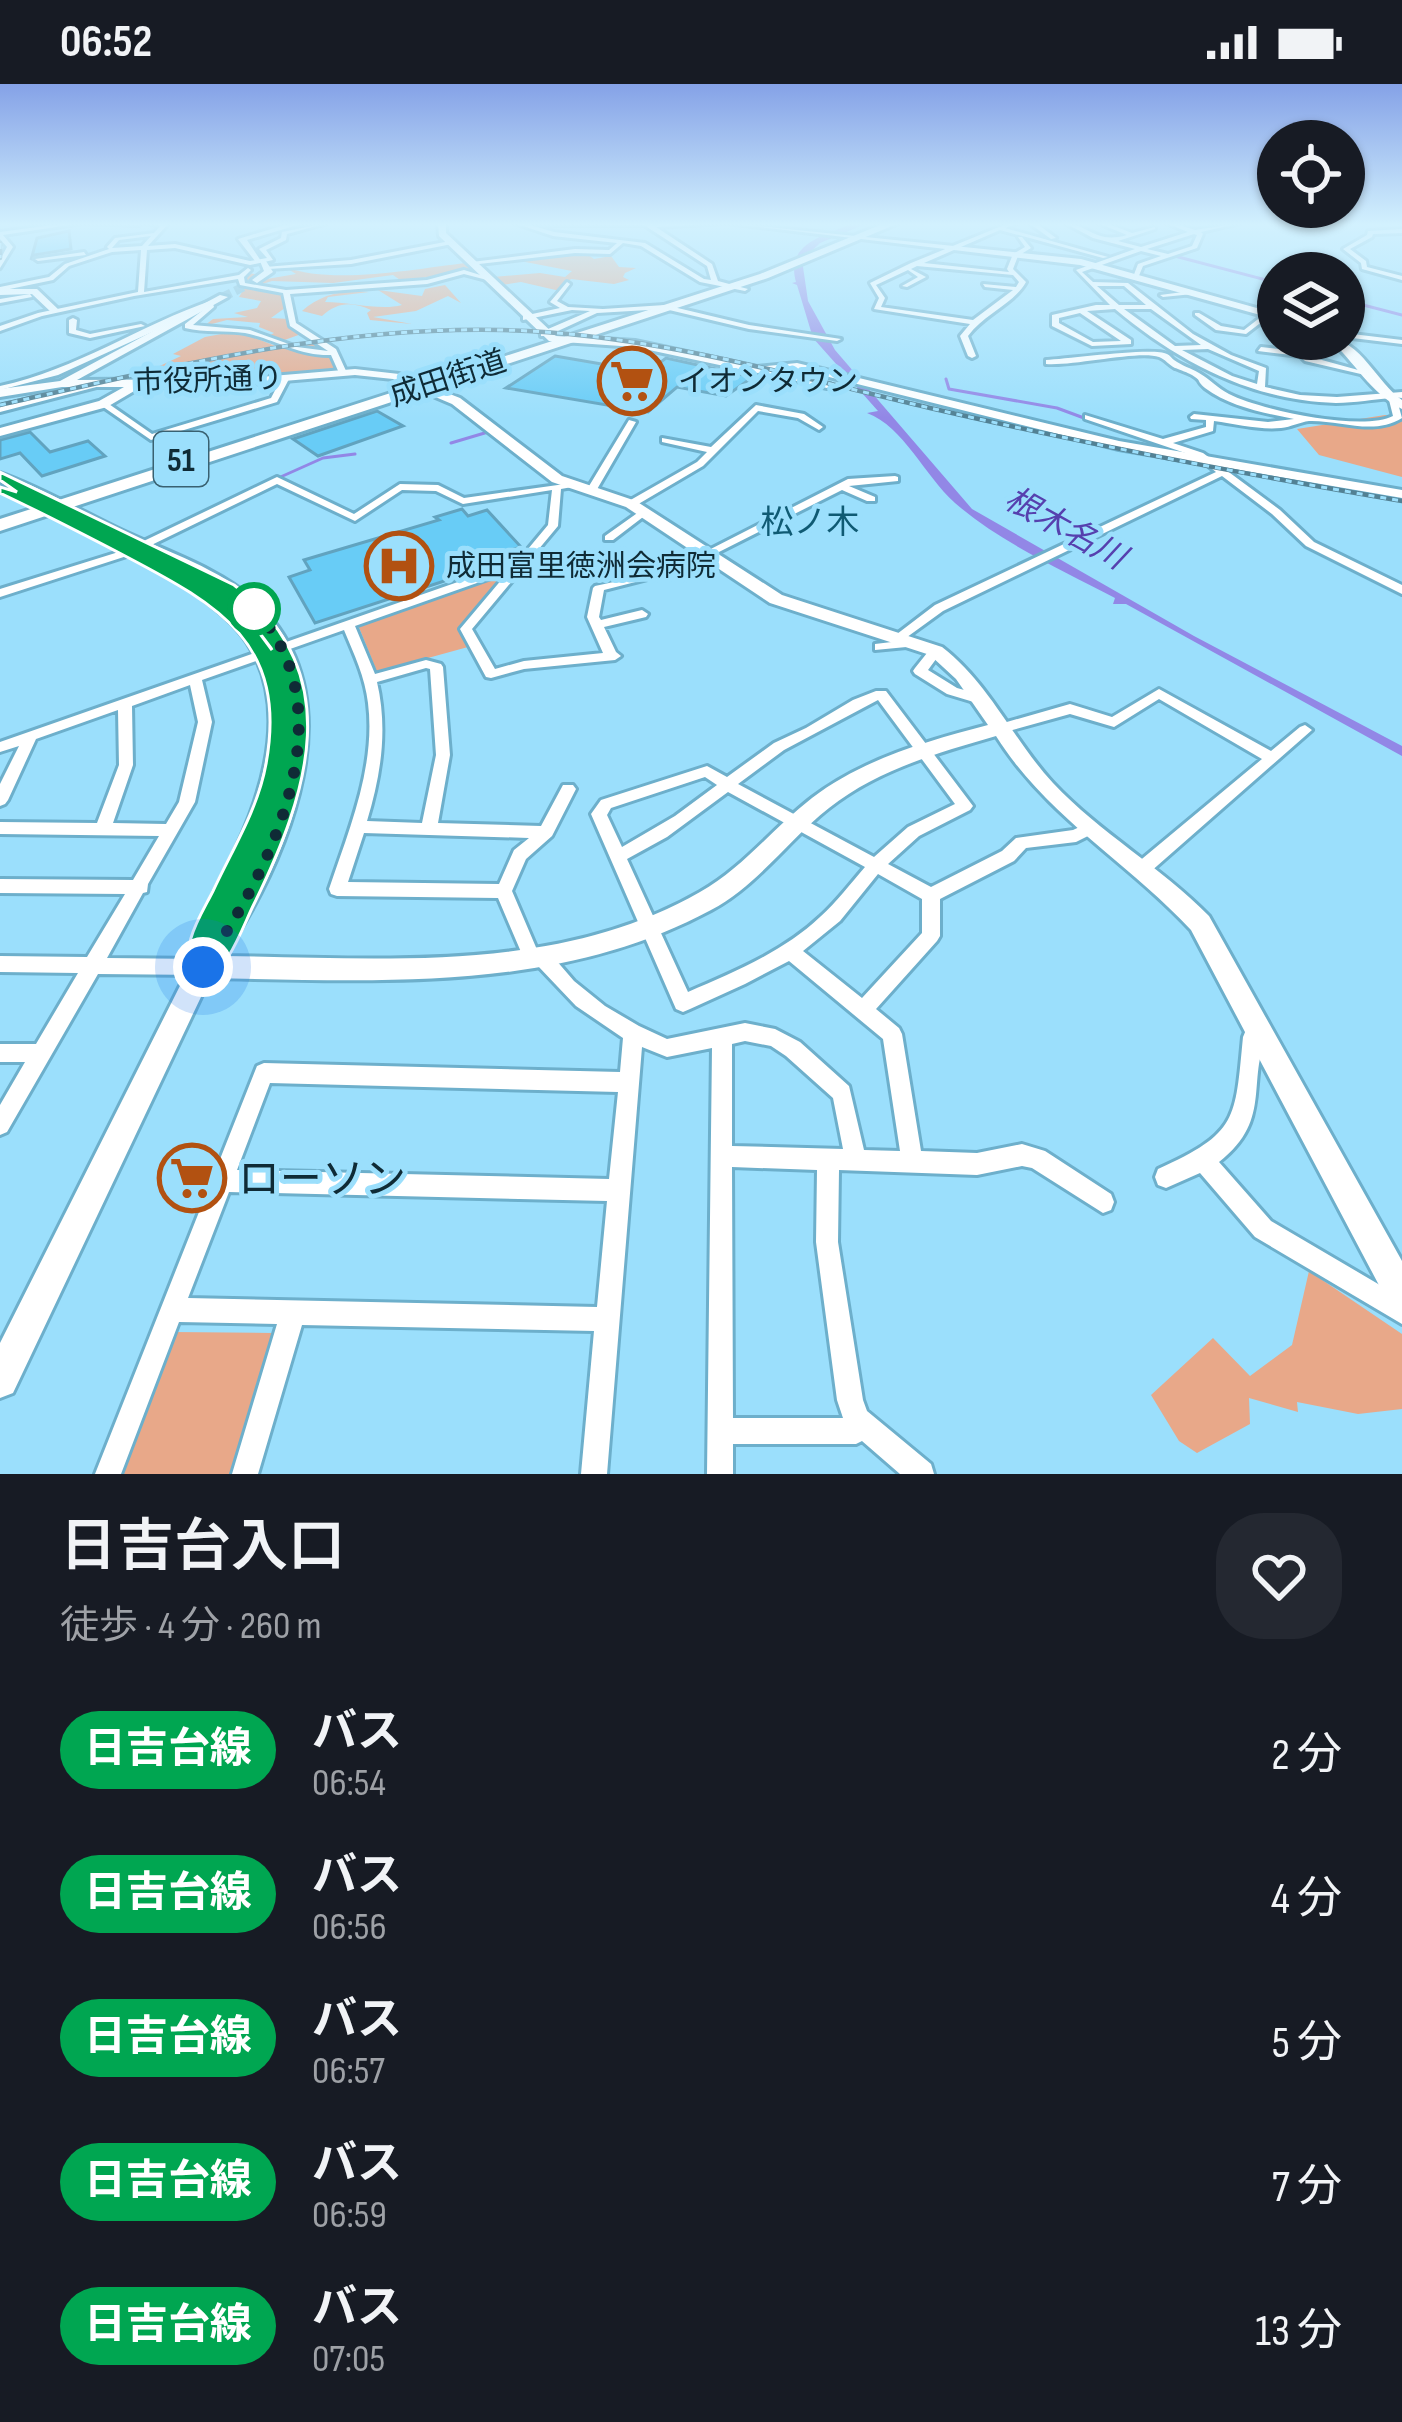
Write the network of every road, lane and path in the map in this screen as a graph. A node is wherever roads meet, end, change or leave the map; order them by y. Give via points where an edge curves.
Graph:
1 (35, 288) edge
2 (142, 288) edge
3 (178, 288) edge
4 (263, 288) tunnel mouth
5 (342, 288) edge
6 (497, 288) edge
7 (565, 288) edge
8 (714, 288) edge
9 (738, 288) edge
10 (875, 288) edge
11 (1010, 288) edge
12 (1095, 288) edge
13 (1130, 288) edge
14 (1176, 288) edge
15 (745, 289) dead end
16 (1019, 289) joint
17 (0, 291) edge
18 (30, 291) junction
19 (583, 291) dead end
20 (286, 292) junction
21 (1191, 292) junction
22 (561, 294) junction
23 (136, 295) junction
24 (1163, 295) dead end
25 (219, 299) junction
26 (0, 301) edge
27 (660, 306) junction
28 (1150, 307) junction
29 (1116, 308) junction
30 (567, 309) junction
31 (55, 311) junction
32 (598, 311) junction
33 (1082, 311) junction
34 (1257, 311) edge
35 (1197, 314) dead end
36 (526, 318) junction
37 (73, 320) dead end
38 (973, 322) junction
39 (155, 325) junction
40 (1102, 325) junction
41 (1257, 325) edge
42 (1062, 327) junction
43 (0, 329) edge
44 (768, 330) junction
45 (204, 332) junction
46 (219, 336) dead end
47 (553, 338) junction
48 (1365, 338) edge
49 (837, 339) dead end
50 (1402, 342) edge
51 (1130, 344) junction
52 (800, 346) dead end
53 (1214, 346) junction
54 (1178, 348) junction
55 (1049, 350) dead end
56 (334, 352) junction
57 (972, 356) dead end
58 (1325, 360) edge
59 (1357, 360) edge
60 (343, 373) junction
61 (1365, 374) junction
62 (285, 379) junction
63 (101, 383) junction
64 (138, 383) junction
65 (62, 384) junction
66 (417, 385) junction
67 (1262, 387) junction
68 (0, 398) edge
69 (1396, 399) edge
70 (104, 404) junction
71 (1088, 417) dead end
72 (1195, 417) dead end
73 (1210, 417) junction
74 (1303, 418) junction
75 (632, 422) dead end
76 (819, 427) dead end
77 (0, 432) edge
78 (665, 440) dead end
79 (1161, 443) junction
80 (715, 451) junction
81 (1215, 468) junction
82 (0, 477) edge
83 (895, 479) dead end
84 (842, 486) junction
85 (563, 487) junction
86 (0, 490) edge
87 (591, 491) junction
88 (1402, 494) edge
89 (871, 500) dead end
90 (45, 506) junction
91 (637, 508) junction
92 (0, 521) edge
93 (609, 538) dead end
94 (136, 549) junction
95 (707, 554) junction
96 (522, 563) junction
97 (647, 576) dead end
98 (1402, 590) edge
99 (0, 593) edge
100 (642, 614) dead end
101 (348, 623) junction
102 (597, 625) junction
103 (909, 639) junction
104 (880, 647) dead end
105 (272, 649) junction
106 (936, 651) junction
107 (195, 676) junction
108 (370, 680) junction
109 (977, 698) junction
110 (125, 701) junction
111 (998, 728) junction
112 (1305, 730) dead end
113 (32, 736) junction
114 (0, 747) edge
115 (925, 749) junction
116 (1272, 758) junction
117 (729, 786) junction
118 (568, 789) dead end
119 (0, 800) edge
120 (798, 824) junction
121 (358, 827) junction
122 (429, 827) junction
123 (0, 828) edge
124 (104, 828) junction
125 (172, 830) junction
126 (1086, 830) junction
127 (546, 832) junction
128 (618, 856) junction
129 (878, 865) junction
130 (1143, 868) junction
131 (0, 886) edge
132 (141, 887) junction
133 (504, 891) junction
134 (931, 895) junction
135 (649, 929) junction
136 (790, 951) junction
137 (538, 959) junction
138 (0, 964) edge
139 (94, 966) junction
140 (203, 967) junction
141 (864, 1009) junction
142 (1261, 1030) junction
143 (633, 1035) junction
144 (722, 1037) junction
145 (0, 1053) edge
146 (42, 1053) junction
147 (629, 1082) junction
148 (0, 1125) edge
149 (722, 1156) junction
150 (856, 1160) junction
151 (828, 1161) junction
152 (1204, 1161) junction
153 (912, 1162) junction
154 (1166, 1177) dead end
155 (222, 1181) junction
156 (620, 1190) junction
157 (1103, 1202) dead end
158 (1402, 1294) edge
159 (172, 1310) junction
160 (1402, 1312) edge
161 (293, 1313) junction
162 (608, 1318) junction
163 (0, 1380) edge
164 (857, 1420) junction
165 (721, 1431) junction
166 (107, 1474) edge
167 (245, 1474) edge
168 (595, 1474) edge
169 (720, 1474) edge
170 (921, 1474) edge

1 - 18 street
2 - 23 street
3 - 23 street
4 - 20 street
5 - 20 street
6 - 36 street
7 - 22 street
8 - 27 highway, 成田街道 / 51
9 - 15 street
10 - 38 street via 882,298 877,309
11 - 16 street
12 - 29 street
13 - 28 street
14 - 21 street
16 - 38 street
17 - 18 street
18 - 26 street
18 - 31 street
19 - 22 street
20 - 56 street via 293,324
21 - 24 street
21 - 34 street
22 - 30 street via 553,302
23 - 31 street
25 - 39 street
25 - 45 street via 188,326
25 - 65 street
27 - 32 street
27 - 44 street
27 - 47 highway, 成田街道 / 51
28 - 29 street
28 - 53 street
29 - 33 street
29 - 54 street
30 - 32 street
30 - 36 street
31 - 43 street
32 - 47 street
33 - 40 street
33 - 42 street via 1055,317
35 - 41 street via 1220,328
36 - 47 street
37 - 39 street via 72,331 90,336
38 - 57 street via 964,334
39 - 68 street
40 - 42 street
40 - 51 street
42 - 51 street via 1092,344
44 - 49 street
44 - 52 street
45 - 46 street
45 - 56 street via 242,330 287,349
47 - 66 highway, 成田街道 / 51
47 - 81 street via 762,370 789,364
48 - 50 street
51 - 54 street
53 - 54 street
53 - 67 street via 1232,363 1263,370
54 - 67 street via 1200,368
55 - 74 street via 1048,367 1120,353 1165,355 1210,388 1270,414
56 - 60 street
58 - 61 street
59 - 61 street
60 - 62 street, 市役所通り
60 - 66 street, 市役所通り
61 - 69 street
62 - 64 street, 市役所通り
62 - 70 street via 274,400 151,437
63 - 64 street, 市役所通り
63 - 65 street, 市役所通り
63 - 68 street
64 - 70 street
65 - 68 street, 市役所通り
66 - 85 street, 市役所通り via 456,401
66 - 90 highway, 成田街道 / 51
67 - 69 street via 1336,400
69 - 74 street via 1398,417 1387,424
70 - 77 street
71 - 79 street
72 - 73 street
73 - 74 street via 1276,428
73 - 79 street via 1210,429
75 - 87 street
76 - 80 street via 756,408
78 - 80 street
79 - 81 street
80 - 91 street
81 - 88 street
81 - 98 street via 1310,544
81 - 103 street via 939,608
82 - 90 street
83 - 84 street
84 - 89 street
84 - 95 street
85 - 87 street, 市役所通り
85 - 94 street via 463,501 438,488 406,486 355,518 277,480
85 - 96 street via 553,526
86 - 90 street
87 - 91 street, 市役所通り
90 - 92 highway, 成田街道 / 51
90 - 94 street
91 - 93 street
91 - 95 street, 市役所通り
94 - 99 street
94 - 105 street via 233,611
95 - 103 street, 市役所通り via 790,605
96 - 101 street
96 - 102 street via 466,629 488,672 613,656
97 - 102 street via 601,586
100 - 102 street
101 - 105 street
101 - 108 street
103 - 104 street
103 - 106 street, 市役所通り
105 - 107 street
105 - 140 street via 278,764 203,939
106 - 109 street
106 - 109 street via 920,671
107 - 110 street
107 - 125 street via 203,742
108 - 121 street via 374,750
108 - 122 street via 436,667 443,755
109 - 111 street
110 - 113 street
110 - 124 street via 126,765
111 - 115 street
111 - 116 street via 1070,709 1114,722 1160,693
111 - 126 street
112 - 116 street
113 - 114 street
113 - 119 street
115 - 117 street via 881,694 776,747
115 - 120 street via 866,773
115 - 129 street via 965,806 903,838
116 - 130 street
117 - 120 street
117 - 128 street via 660,837
117 - 128 street via 700,771 607,804 599,814
118 - 127 street
120 - 129 street
120 - 135 street via 732,884
121 - 122 street
121 - 133 street via 337,889
122 - 127 street
123 - 124 street
124 - 125 street
125 - 132 street
126 - 130 street
126 - 134 street via 1022,842
127 - 133 street via 520,855
128 - 135 street
129 - 134 street
129 - 136 street
130 - 142 street via 1200,923
131 - 132 street
132 - 139 street
133 - 137 street
134 - 141 street via 931,936
135 - 136 street via 683,1003
135 - 137 street
136 - 141 street
137 - 140 street via 448,968
137 - 143 street
138 - 139 street
139 - 140 street
139 - 146 street
140 - 163 street
141 - 153 street via 896,1041
142 - 152 street via 1253,1037 1246,1114 1222,1151
142 - 158 street
143 - 144 street via 667,1048
143 - 147 street
144 - 149 street
144 - 150 street via 775,1039 837,1087
145 - 146 street
146 - 148 street
147 - 155 street via 265,1073
147 - 156 street
149 - 151 street
149 - 165 street
150 - 151 street
150 - 153 street
151 - 164 street via 827,1242
152 - 154 street
152 - 160 street via 1287,1247
153 - 157 street via 977,1164 1022,1155
155 - 156 street
155 - 159 street
156 - 162 street
159 - 161 street
159 - 166 street
161 - 162 street
161 - 167 street
162 - 168 street
164 - 165 street via 856,1431
164 - 170 street
165 - 169 street

